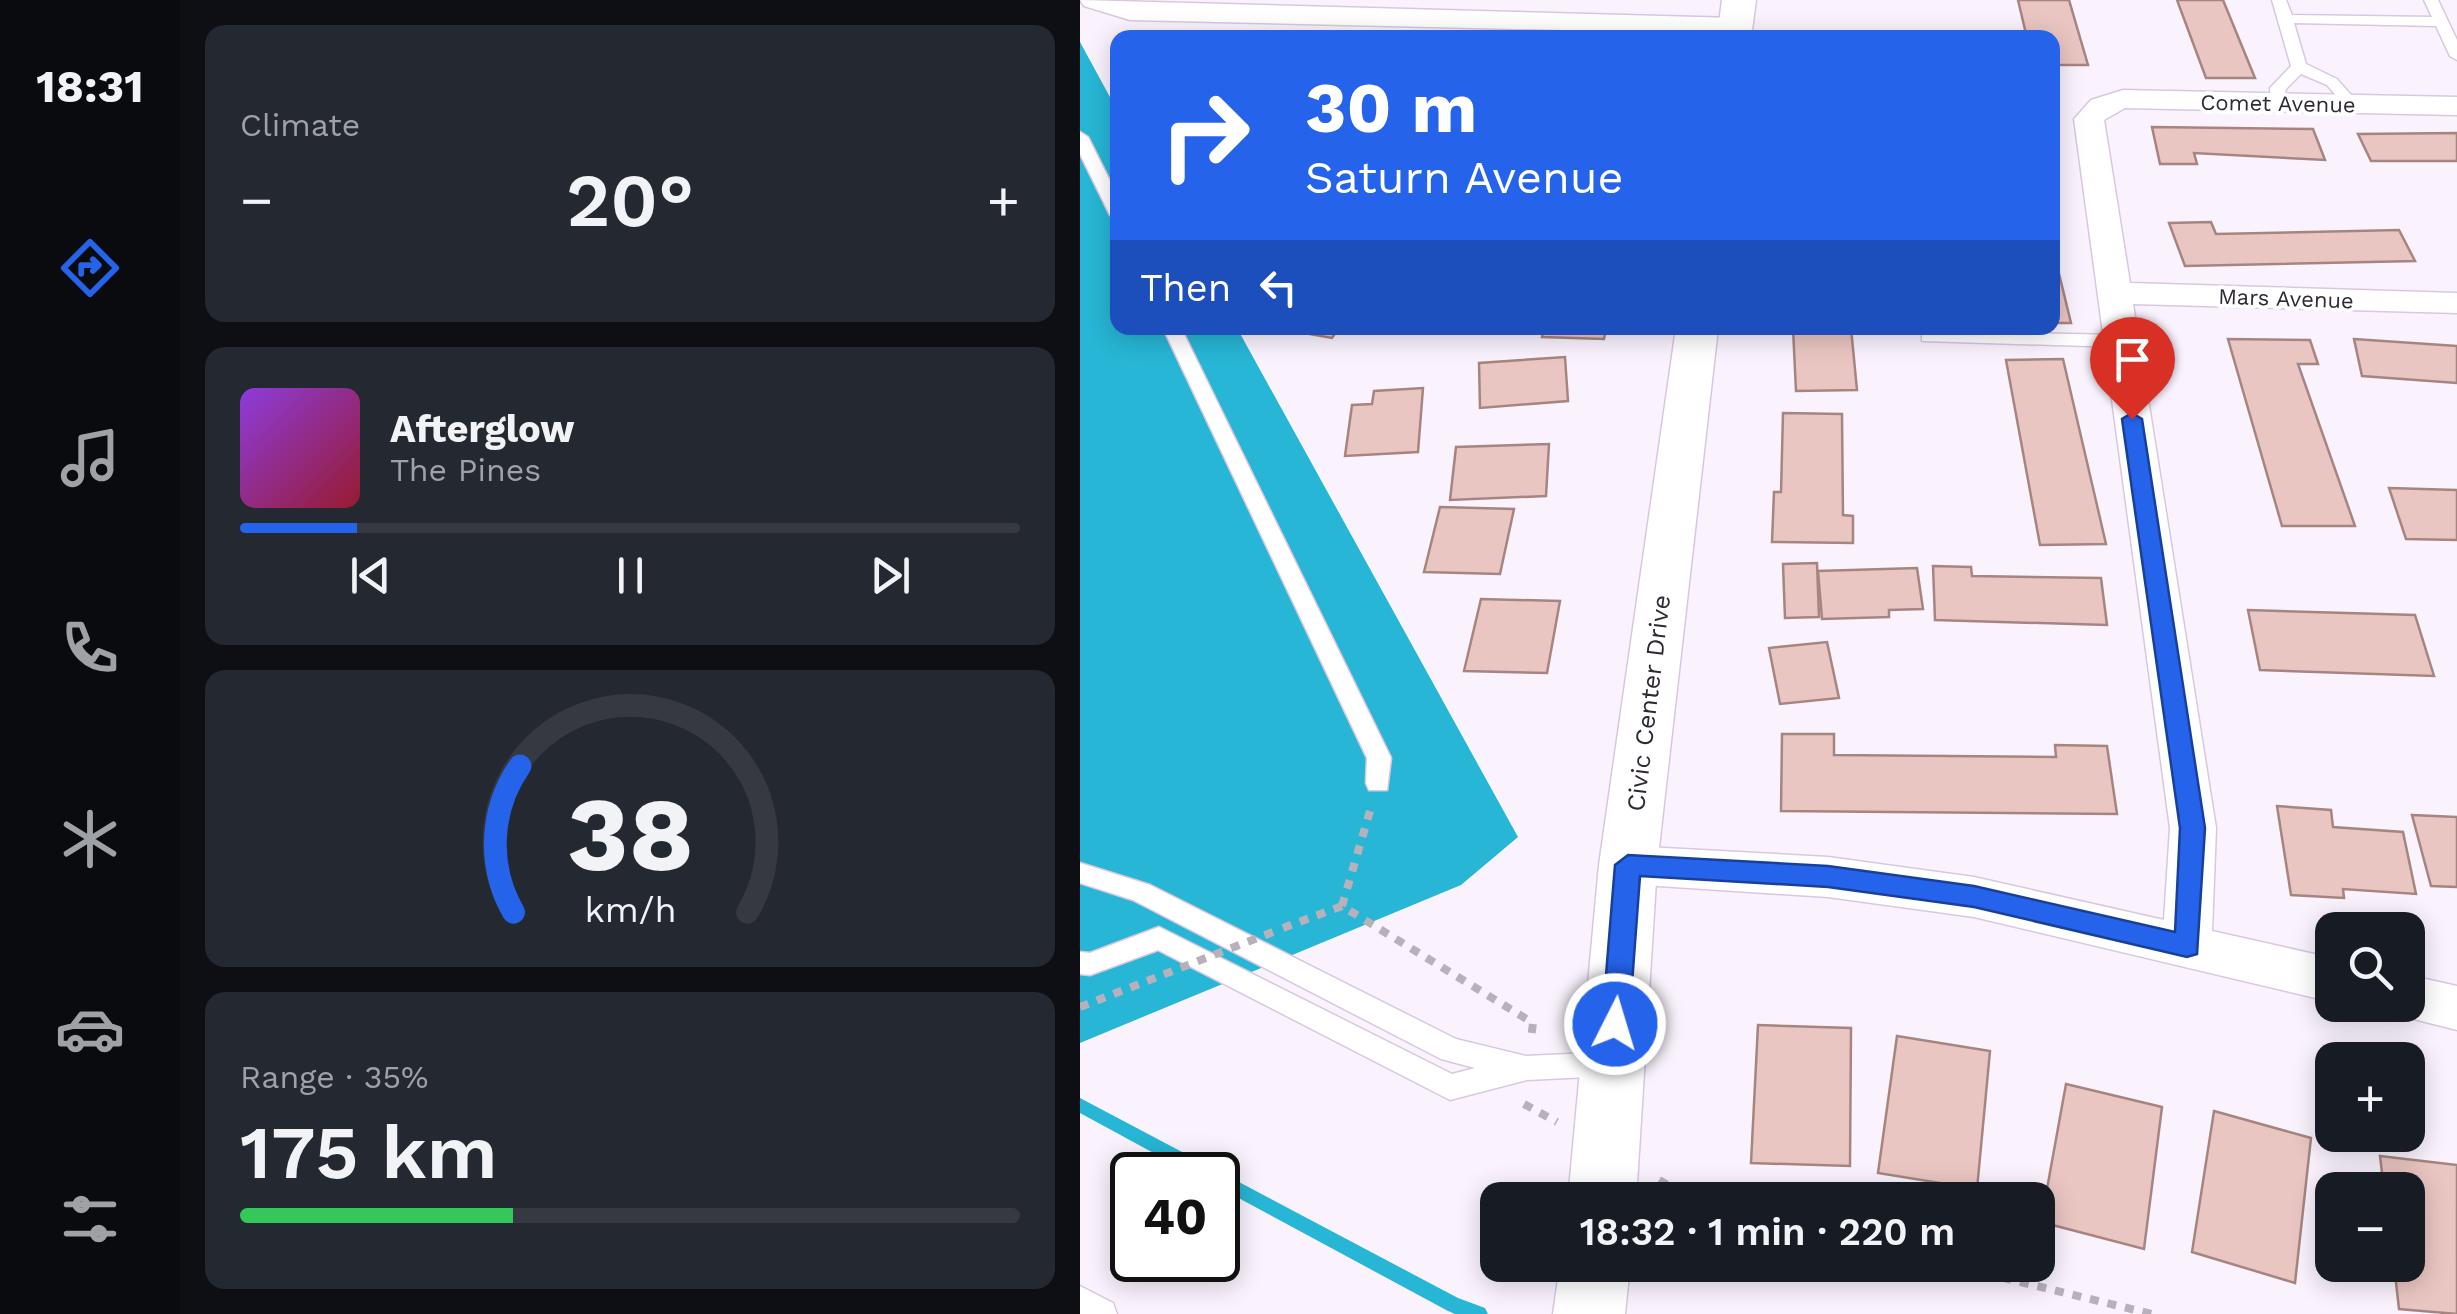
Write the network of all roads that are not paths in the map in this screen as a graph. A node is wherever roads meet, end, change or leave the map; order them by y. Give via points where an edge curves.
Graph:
1 (1092, 0) edge
2 (2279, 0) edge
3 (2431, 0) edge
4 (2286, 19) junction
5 (1736, 21) edge
6 (2441, 22) junction
7 (2457, 56) edge
8 (2300, 67) junction
9 (2276, 102) junction
10 (2351, 104) junction
11 (2457, 106) edge
12 (1080, 137) edge
13 (1110, 199) edge
14 (2114, 293) junction
15 (2457, 303) edge
16 (1175, 335) edge
17 (1695, 335) edge
18 (1929, 337) dead end
19 (2121, 342) junction
20 (1378, 783) road end
21 (1628, 865) junction
22 (1080, 873) edge
23 (2187, 946) junction
24 (1080, 963) edge
25 (2315, 976) edge
26 (2425, 1001) edge
27 (2457, 1008) edge
28 (1612, 1064) junction
29 (1527, 1068) junction
30 (1604, 1182) edge
31 (1593, 1282) edge
32 (1080, 1301) edge
33 (1102, 1314) edge
34 (1589, 1314) edge

1 - 5 street via 1130,12
2 - 4 lane
3 - 6 lane
4 - 6 lane
4 - 8 lane
6 - 7 lane
8 - 9 lane via 2278,88
8 - 10 lane via 2332,82
9 - 10 street, Comet Avenue
9 - 14 street, Comet Avenue via 2123,100 2100,106 2088,119
10 - 11 street, Comet Avenue
12 - 13 lane
14 - 15 street, Mars Avenue
14 - 19 street
16 - 20 lane via 1379,758
17 - 21 street, Civic Center Drive
18 - 19 lane
19 - 23 street via 2193,828
21 - 23 street via 1828,877 1974,897
21 - 28 street, Civic Center Drive
22 - 29 lane via 1140,892 1451,1050
23 - 25 street
24 - 29 lane via 1159,938 1450,1086
26 - 27 street
28 - 29 lane
28 - 30 street, Civic Center Drive
31 - 34 street
32 - 33 lane

